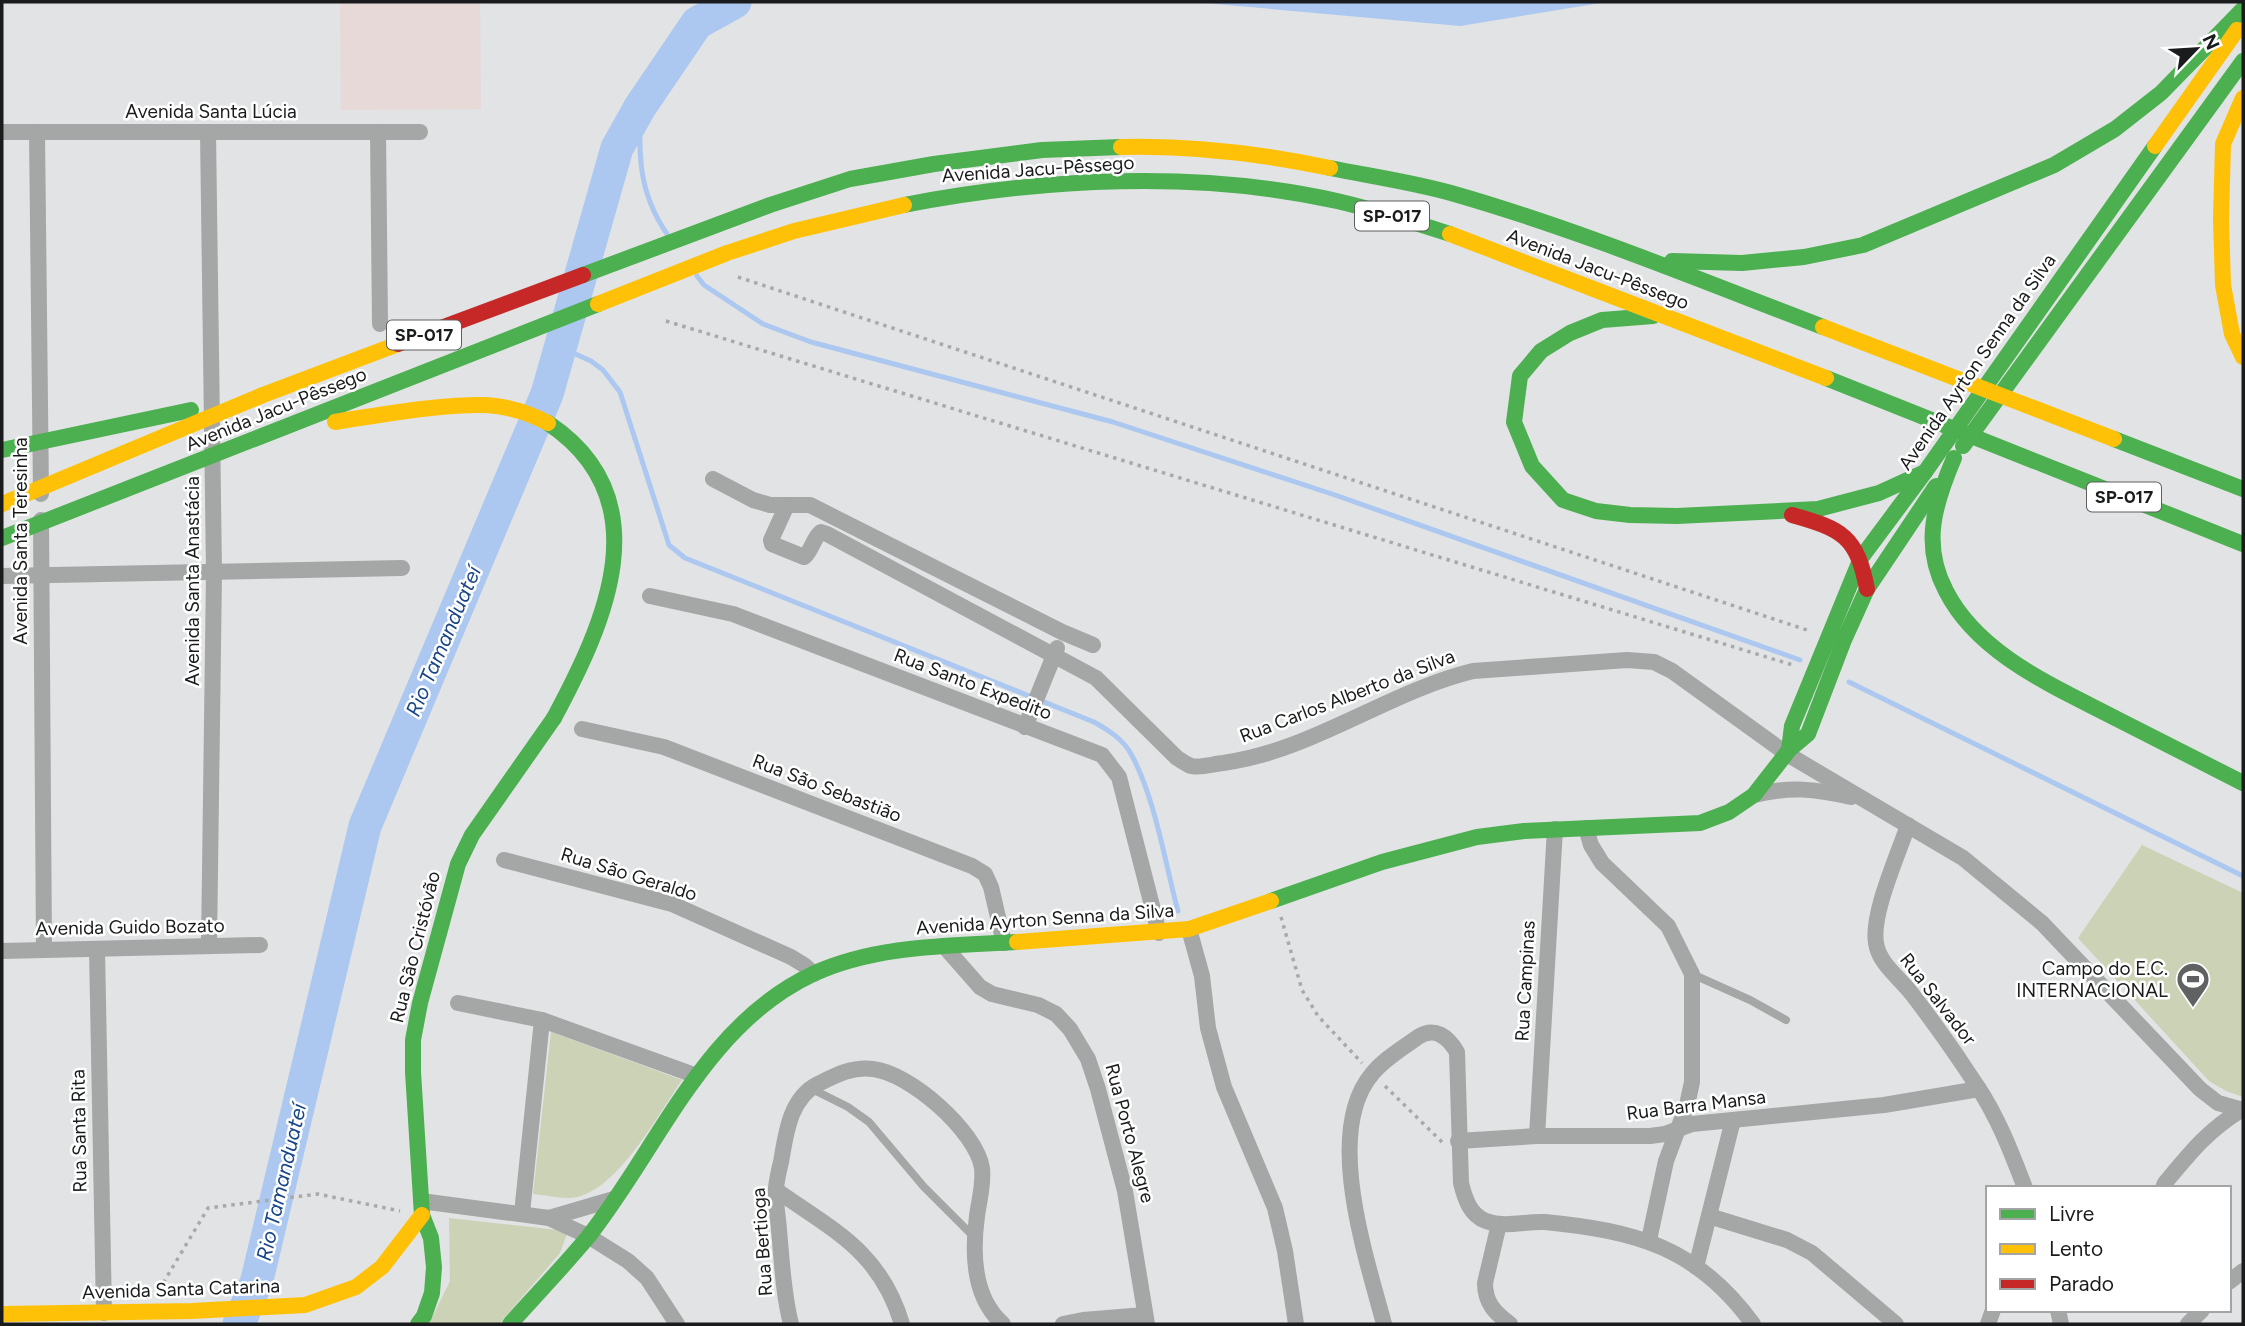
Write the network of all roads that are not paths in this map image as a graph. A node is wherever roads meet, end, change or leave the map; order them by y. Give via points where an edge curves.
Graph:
1 (2243, 9) edge
2 (2243, 21) edge
3 (2243, 61) edge
4 (2243, 98) edge
5 (2, 132) edge
6 (37, 132) junction
7 (208, 132) junction
8 (378, 132) junction
9 (420, 132) dead end
10 (1650, 261) junction
11 (1662, 315) junction
12 (380, 324) dead end
13 (2243, 357) edge
14 (263, 395) junction
15 (271, 434) junction
16 (2, 450) edge
17 (1954, 458) junction
18 (1926, 472) junction
19 (713, 479) dead end
20 (2243, 489) edge
21 (2, 503) edge
22 (786, 507) junction
23 (1782, 512) junction
24 (2, 538) edge
25 (2243, 544) edge
26 (1861, 558) junction
27 (402, 568) dead end
28 (214, 572) junction
29 (42, 575) junction
30 (2, 576) edge
31 (1867, 589) junction
32 (650, 596) dead end
33 (1062, 632) junction
34 (1093, 645) dead end
35 (1054, 656) junction
36 (1025, 727) junction
37 (582, 729) dead end
38 (1788, 752) junction
39 (2243, 783) edge
40 (1754, 795) junction
41 (1867, 801) junction
42 (1908, 825) junction
43 (1586, 828) junction
44 (1555, 829) junction
45 (504, 860) dead end
46 (1189, 929) junction
47 (1159, 933) junction
48 (1004, 943) junction
49 (260, 945) dead end
50 (209, 946) junction
51 (944, 946) junction
52 (97, 949) junction
53 (44, 950) junction
54 (2, 951) edge
55 (814, 974) junction
56 (1692, 974) junction
57 (458, 1003) dead end
58 (542, 1020) junction
59 (1786, 1020) dead end
60 (698, 1076) junction
61 (810, 1088) junction
62 (1979, 1088) junction
63 (2242, 1110) edge
64 (1733, 1120) junction
65 (1678, 1129) junction
66 (1537, 1136) junction
67 (1458, 1141) junction
68 (2024, 1186) edge
69 (2164, 1186) edge
70 (776, 1190) junction
71 (614, 1199) junction
72 (422, 1208) junction
73 (522, 1213) junction
74 (1709, 1216) junction
75 (550, 1218) junction
76 (1499, 1224) junction
77 (588, 1236) junction
78 (974, 1237) junction
79 (1648, 1240) junction
80 (1696, 1267) junction
81 (104, 1313) junction
82 (2, 1314) edge
83 (1146, 1319) edge
84 (418, 1324) edge
85 (510, 1324) edge
86 (677, 1324) edge
87 (791, 1324) edge
88 (902, 1324) edge
89 (1003, 1324) edge
90 (1062, 1324) edge
91 (1296, 1324) edge
92 (1384, 1324) edge
93 (1510, 1324) edge
94 (1753, 1324) edge
95 (1896, 1324) edge

1 - 10 main road via 2161,93 2115,129 2041,170 1863,245 1804,257 1742,262
2 - 18 main road, Avenida Ayrton Senna da Silva
3 - 17 main road, Avenida Ayrton Senna da Silva
4 - 13 main road via 2223,144 2221,219 2223,285 2232,334
5 - 6 street, Avenida Santa Lúcia
6 - 7 street, Avenida Santa Lúcia
6 - 29 street, Avenida Santa Teresinha
7 - 8 street, Avenida Santa Lúcia
7 - 28 street, Avenida Santa Anastácia
8 - 9 street, Avenida Santa Lúcia
8 - 12 street
10 - 14 main road, Avenida Jacu-Pêssego / SP-017 via 1448,192 1294,160 1136,147 1042,150 850,179
10 - 20 main road, Avenida Jacu-Pêssego / SP-017
11 - 15 main road, Avenida Jacu-Pêssego / SP-017 via 1365,207 1219,186 1137,182 1042,186 938,197 782,233
11 - 23 main road via 1602,320 1541,351 1520,376 1514,422 1532,466 1563,500 1596,511 1676,516
11 - 25 main road, Avenida Jacu-Pêssego / SP-017
14 - 16 main road
14 - 21 main road, Avenida Jacu-Pêssego / SP-017
15 - 24 main road, Avenida Jacu-Pêssego / SP-017
15 - 72 main road, Rua São Cristóvão via 459,405 520,411 548,423 593,465 615,522 617,553 610,587 589,647 554,718 472,835 447,898 413,1040
17 - 31 main road, Avenida Ayrton Senna da Silva
17 - 39 main road via 1936,503 1933,532 1945,590 1965,620 1993,646 2047,682
18 - 23 main road via 1841,505
18 - 26 main road, Avenida Ayrton Senna da Silva
19 - 22 street via 753,500
22 - 33 street via 810,505
22 - 35 street, Rua Carlos Alberto da Silva via 772,544 804,557 817,535 827,534
23 - 26 main road via 1824,524 1855,546
26 - 31 main road
26 - 38 main road, Avenida Ayrton Senna da Silva via 1792,726
27 - 28 street
28 - 29 street
28 - 50 street, Avenida Santa Anastácia
29 - 30 street
29 - 53 street, Avenida Santa Teresinha
31 - 38 main road, Avenida Ayrton Senna da Silva via 1808,734
32 - 36 street, Rua Santo Expedito via 733,614
33 - 34 street
33 - 35 street
35 - 36 street
35 - 38 street, Rua Carlos Alberto da Silva via 1096,678 1177,758 1194,766 1249,760 1451,676 1627,660 1654,662 1672,671
36 - 47 street, Rua Santo Expedito via 1102,755 1113,767
37 - 48 street, Rua São Sebastião via 664,747 972,866 985,874 991,887
38 - 40 main road, Avenida Ayrton Senna da Silva
38 - 41 street, Rua Carlos Alberto da Silva
40 - 41 street via 1815,789
40 - 43 main road, Avenida Ayrton Senna da Silva via 1729,812 1700,822
41 - 42 street, Rua Carlos Alberto da Silva
42 - 62 street, Rua Salvador via 1878,914 1876,946
42 - 63 street, Rua Carlos Alberto da Silva via 1963,858 2042,923 2200,1089 2218,1103
43 - 44 main road, Avenida Ayrton Senna da Silva
43 - 56 street via 1602,863 1668,926
44 - 46 main road, Avenida Ayrton Senna da Silva via 1448,843
44 - 66 street, Rua Campinas
45 - 55 street, Rua São Geraldo via 672,904 791,957
46 - 47 main road, Avenida Ayrton Senna da Silva
46 - 91 street via 1224,1087 1275,1208
47 - 48 main road, Avenida Ayrton Senna da Silva
48 - 51 main road, Avenida Ayrton Senna da Silva
49 - 50 street, Avenida Guido Bozato
50 - 52 street, Avenida Guido Bozato
51 - 55 main road, Avenida Ayrton Senna da Silva via 861,958
51 - 83 street, Rua Porto Alegre via 980,987 1056,1014 1088,1059 1125,1191
52 - 53 street, Avenida Guido Bozato
52 - 81 street, Rua Santa Rita
53 - 54 street, Avenida Guido Bozato
55 - 60 main road, Avenida Ayrton Senna da Silva via 750,1015
56 - 59 lane
56 - 65 street via 1692,1082
57 - 58 street
58 - 60 street
58 - 73 street
60 - 71 main road, Avenida Ayrton Senna da Silva
61 - 70 street, Rua Bertioga via 789,1121
61 - 78 lane via 869,1122
61 - 78 street via 843,1072 870,1068 888,1071 914,1085 960,1128 982,1168
62 - 64 street, Rua Barra Mansa via 1884,1105
62 - 68 street, Rua Salvador
63 - 69 street via 2215,1126
64 - 65 street, Rua Barra Mansa
64 - 74 street
65 - 66 street, Rua Barra Mansa via 1650,1136
65 - 79 street
66 - 67 street, Rua Barra Mansa
67 - 76 street via 1465,1200 1485,1221
67 - 92 street via 1457,1052 1451,1041 1425,1033 1372,1073 1355,1108 1350,1140 1353,1205
70 - 87 street, Rua Bertioga
70 - 88 street via 860,1250 887,1286
71 - 75 street
71 - 77 main road, Avenida Ayrton Senna da Silva
72 - 73 street
72 - 81 main road, Avenida Santa Catarina via 382,1267 356,1287 337,1294 305,1304
72 - 84 main road via 434,1267 432,1293
73 - 75 street
74 - 80 street
74 - 95 street via 1787,1240 1812,1253
75 - 77 street
76 - 79 street via 1575,1225
76 - 93 street via 1485,1293 1497,1315
77 - 85 main road, Avenida Ayrton Senna da Silva
77 - 86 street via 647,1278
78 - 89 street via 981,1291 992,1315
79 - 80 street
80 - 94 street via 1738,1303
81 - 82 main road, Avenida Santa Catarina
83 - 90 street

